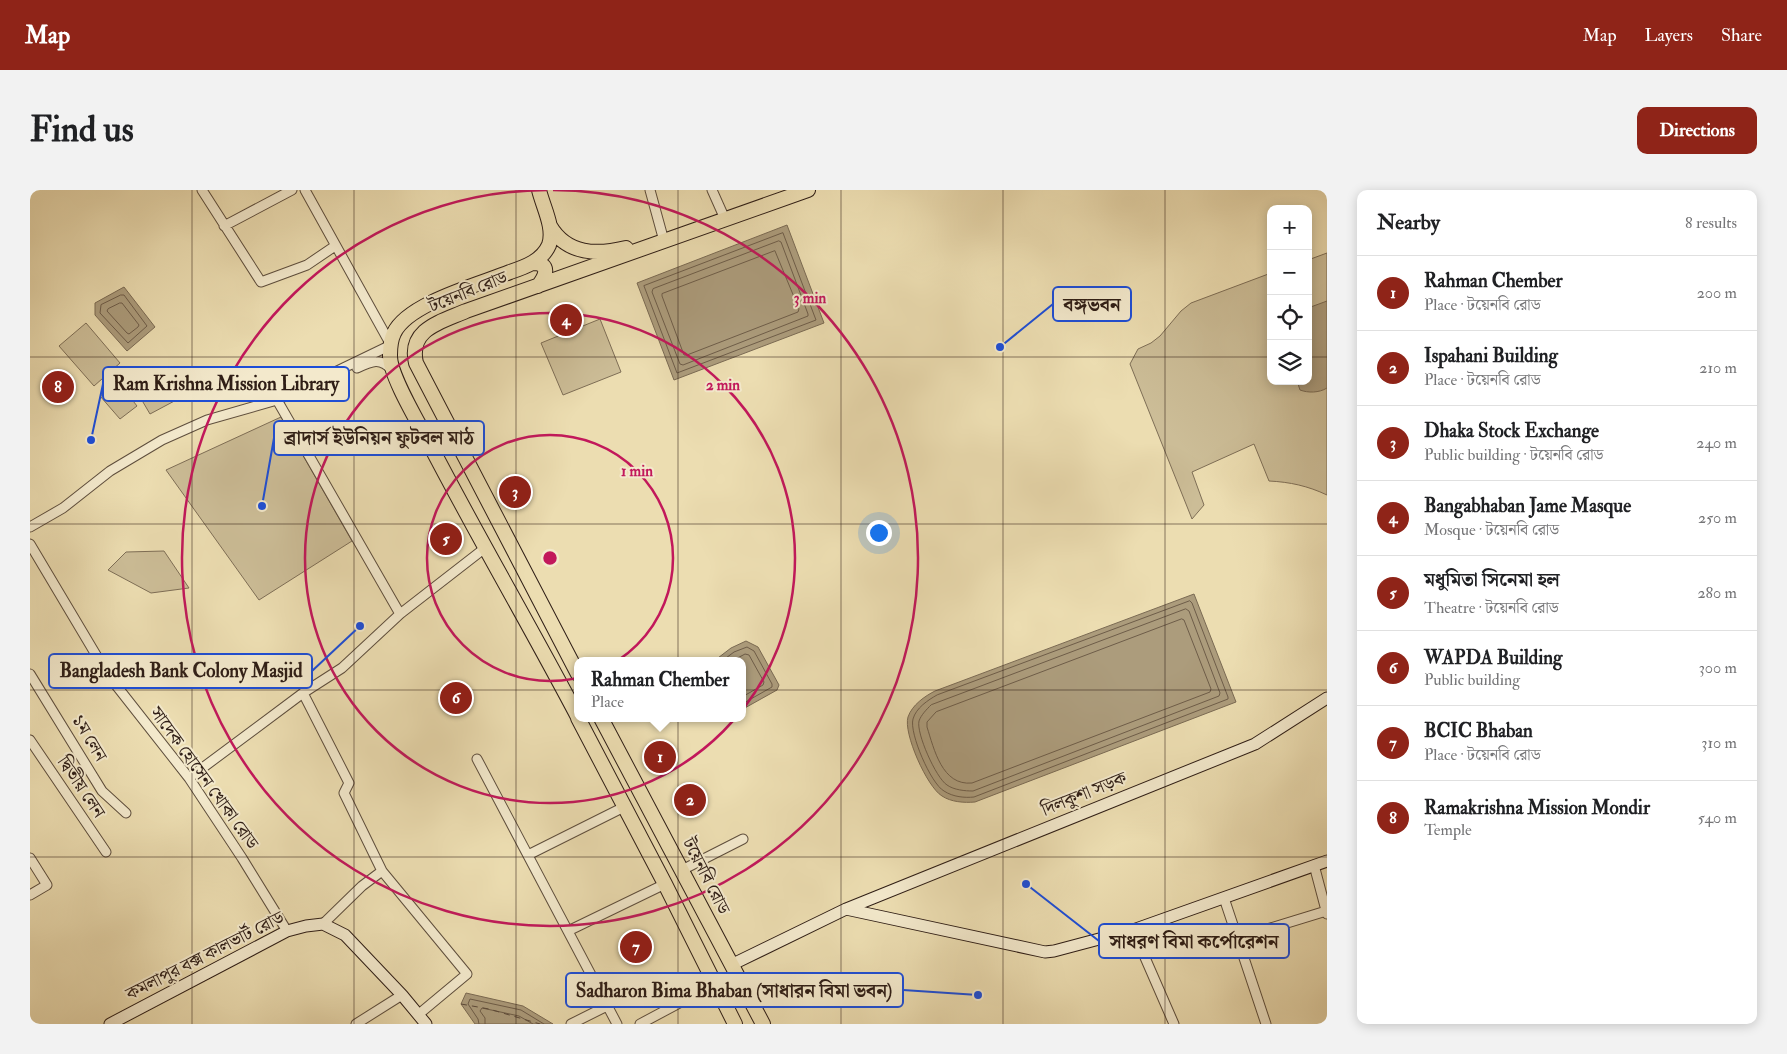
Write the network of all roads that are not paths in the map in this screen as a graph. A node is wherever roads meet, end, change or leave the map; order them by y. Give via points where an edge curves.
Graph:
1 (202, 190) edge
2 (292, 190) edge
3 (305, 190) edge
4 (539, 190) edge
5 (650, 190) edge
6 (712, 190) edge
7 (808, 190) edge
8 (725, 220) junction
9 (224, 226) junction
10 (550, 226) junction
11 (664, 241) junction
12 (335, 246) junction
13 (533, 263) junction
14 (538, 286) junction
15 (391, 346) junction
16 (394, 372) junction
17 (328, 375) junction
18 (277, 400) junction
19 (30, 528) edge
20 (30, 544) edge
21 (485, 548) junction
22 (400, 614) junction
23 (574, 666) edge
24 (30, 674) edge
25 (303, 693) junction
26 (1327, 698) edge
27 (574, 711) edge
28 (580, 722) edge
29 (603, 722) edge
30 (30, 740) edge
31 (477, 759) dead end
32 (188, 778) junction
33 (624, 807) junction
34 (126, 813) dead end
35 (743, 839) dead end
36 (106, 852) dead end
37 (528, 855) junction
38 (30, 858) edge
39 (1327, 861) edge
40 (1314, 865) junction
41 (682, 870) junction
42 (382, 872) junction
43 (664, 884) junction
44 (30, 895) edge
45 (1224, 898) junction
46 (846, 909) junction
47 (1327, 912) edge
48 (323, 924) junction
49 (1133, 930) junction
50 (287, 931) junction
51 (568, 932) junction
52 (1238, 938) junction
53 (731, 965) junction
54 (715, 984) junction
55 (402, 995) junction
56 (607, 1006) junction
57 (419, 1014) junction
58 (110, 1024) edge
59 (356, 1024) edge
60 (426, 1024) edge
61 (571, 1024) edge
62 (617, 1024) edge
63 (640, 1024) edge
64 (735, 1024) edge
65 (763, 1024) edge
66 (1174, 1024) edge
67 (1266, 1024) edge

1 - 9 street
2 - 9 street
3 - 12 street
4 - 10 main road
5 - 11 street
6 - 8 street
7 - 8 main road
8 - 11 main road
9 - 12 street via 261,282 307,265
10 - 11 main road via 557,237 569,246 586,252
10 - 13 main road via 549,244
11 - 14 main road, টয়েনবি রোড
12 - 15 street
13 - 14 main road via 544,266 546,271
13 - 15 main road, টয়েনবি রোড via 455,292 415,312 397,329
14 - 23 main road, টয়েনবি রোড via 431,326 416,343 414,353 420,372
15 - 16 main road via 390,361
15 - 17 street
16 - 17 street via 386,363 375,361 341,375
16 - 21 main road
17 - 18 street
18 - 19 street via 207,420 162,440 110,471 63,508
18 - 22 street
20 - 32 street, সাদেক হোসেন খোকা রোড via 108,675
21 - 22 street
21 - 27 main road
22 - 25 street via 342,668
24 - 34 street, ১ম লেন via 102,791
25 - 32 street
25 - 42 street via 349,783 344,793
26 - 46 street, দিলকুশা সড়ক via 1255,744
28 - 33 main road
29 - 41 main road, টয়েনবি রোড
30 - 36 street, দ্বিতীয় লেন
31 - 37 street
32 - 50 street, সাদেক হোসেন খোকা রোড
33 - 37 street
33 - 43 main road
35 - 41 street
37 - 51 street
38 - 44 street via 47,885
39 - 40 street
40 - 45 street
40 - 47 street
41 - 53 main road, টয়েনবি রোড
42 - 48 street via 362,886
42 - 57 street via 468,974
43 - 51 street
43 - 54 main road
45 - 49 street
45 - 52 street
46 - 49 street via 1045,952
46 - 53 street, দিলকুশা সড়ক
47 - 52 street
48 - 50 street, কমলাপুর বক্স কালভার্ট রোড
48 - 55 street via 345,935
49 - 66 street
50 - 58 street, কমলাপুর বক্স কালভার্ট রোড
51 - 56 street
52 - 67 street
53 - 65 main road, টয়েনবি রোড
54 - 63 street
54 - 64 main road
55 - 57 street
55 - 59 street
56 - 61 street
56 - 62 street
57 - 60 street

